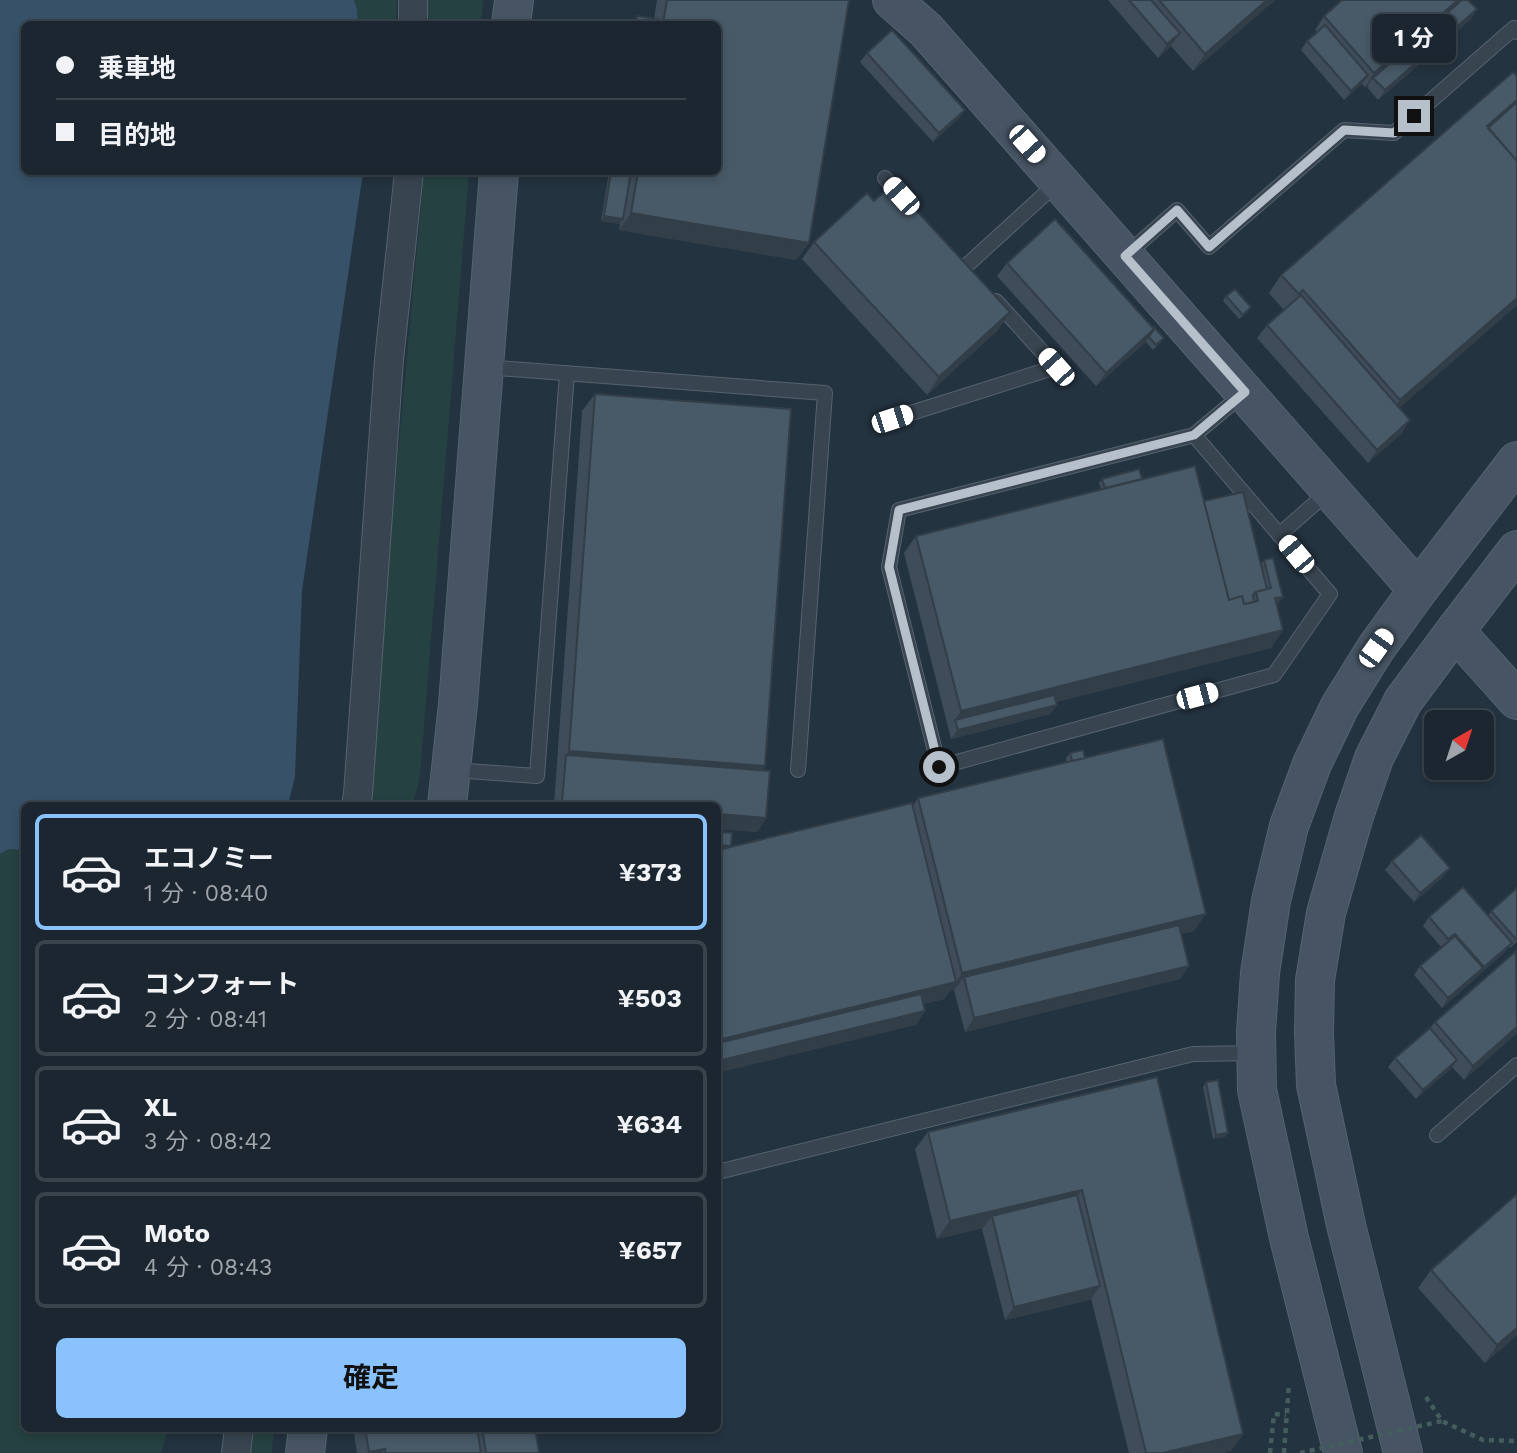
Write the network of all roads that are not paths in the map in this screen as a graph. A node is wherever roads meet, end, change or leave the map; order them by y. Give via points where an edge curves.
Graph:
1 (413, 0) edge
2 (514, 0) edge
3 (892, 0) edge
4 (413, 21) edge
5 (511, 21) edge
6 (1517, 32) edge
7 (410, 175) edge
8 (499, 175) edge
9 (885, 178) dead end
10 (1059, 181) junction
11 (911, 208) edge
12 (1125, 256) junction
13 (483, 367) junction
14 (567, 373) junction
15 (1245, 392) junction
16 (892, 419) dead end
17 (1194, 435) junction
18 (1517, 461) edge
19 (1330, 489) junction
20 (1279, 534) junction
21 (1517, 550) edge
22 (1418, 590) junction
23 (1455, 631) junction
24 (1517, 699) edge
25 (798, 770) dead end
26 (450, 787) edge
27 (356, 802) edge
28 (1256, 1053) junction
29 (1517, 1065) edge
30 (1437, 1135) dead end
31 (721, 1171) edge
32 (239, 1432) edge
33 (308, 1432) edge
34 (236, 1453) edge
35 (305, 1453) edge
36 (1343, 1453) edge
37 (1403, 1453) edge

1 - 4 street
2 - 5 street
3 - 10 street via 926,30
6 - 12 lane via 1514,28 1394,133 1344,130 1209,247 1177,210
7 - 27 street via 389,360
8 - 13 street
9 - 11 lane
10 - 12 street
10 - 16 lane via 969,272 1056,367
12 - 15 street
13 - 14 lane
13 - 26 street
14 - 25 lane via 825,393
14 - 26 lane via 537,776
15 - 17 lane
15 - 19 street
17 - 20 lane
17 - 20 lane via 899,510 889,567 939,767 1274,675 1330,594
18 - 22 street
19 - 20 lane
19 - 22 street
21 - 23 street
22 - 28 street via 1340,706 1289,826 1260,974
23 - 24 street
23 - 37 street via 1404,701 1374,758 1326,913 1315,980 1316,1085
28 - 31 lane via 1194,1054
28 - 36 street via 1257,1090 1289,1238
29 - 30 lane
32 - 34 street
33 - 35 street

